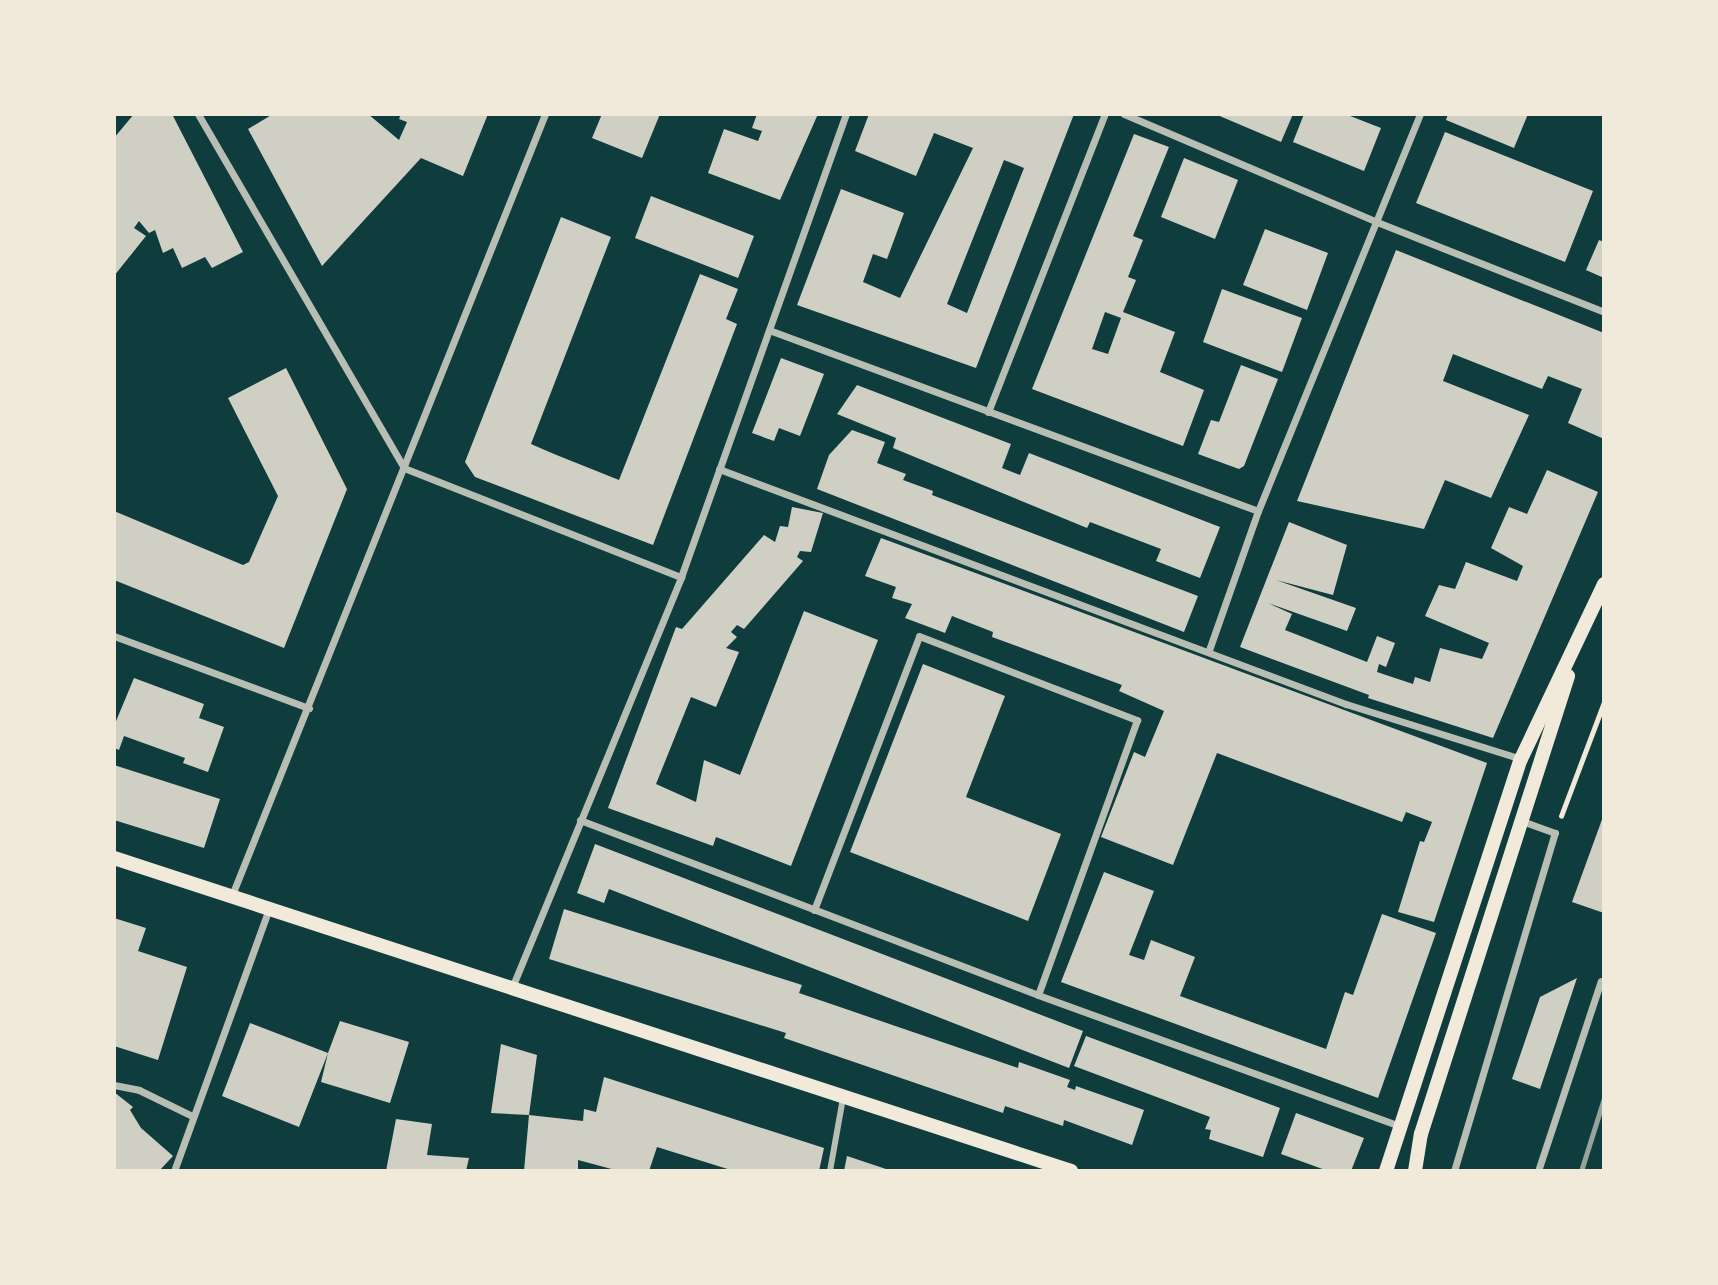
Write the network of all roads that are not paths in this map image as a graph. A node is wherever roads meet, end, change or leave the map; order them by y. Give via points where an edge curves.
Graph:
1 (198, 114) edge
2 (545, 114) edge
3 (846, 114) edge
4 (1105, 114) edge
5 (1124, 114) edge
6 (1420, 114) edge
7 (1377, 222) junction
8 (1604, 312) edge
9 (769, 330) junction
10 (988, 412) junction
11 (404, 468) junction
12 (719, 470) junction
13 (1258, 511) junction
14 (681, 577) junction
15 (1604, 584) edge
16 (114, 636) edge
17 (1209, 650) junction
18 (1573, 654) junction
19 (309, 708) junction
20 (1521, 759) junction
21 (580, 820) junction
22 (1524, 822) junction
23 (114, 858) edge
24 (232, 895) junction
25 (270, 908) junction
26 (814, 911) junction
27 (1601, 981) dead end
28 (510, 991) junction
29 (1038, 995) junction
30 (114, 1085) edge
31 (843, 1096) junction
32 (192, 1116) junction
33 (1402, 1128) junction
34 (174, 1171) edge
35 (830, 1171) edge
36 (1072, 1171) edge
37 (1386, 1171) edge
38 (1415, 1171) edge
39 (1454, 1171) edge
40 (1538, 1171) edge

1 - 11 street
2 - 11 street
3 - 9 street
4 - 10 street
5 - 7 street
6 - 7 street
7 - 8 street
7 - 13 street
9 - 10 street
9 - 12 street
10 - 13 street
11 - 14 street
11 - 19 street
12 - 14 street
12 - 17 street
13 - 17 street
14 - 21 street
15 - 18 main road
16 - 19 street
17 - 20 street via 1346,704
18 - 20 main road
18 - 22 main road
19 - 24 street
20 - 33 main road
21 - 26 street
21 - 28 street
22 - 38 main road via 1421,1134
22 - 39 street via 1555,833
23 - 24 main road
24 - 25 main road
25 - 28 main road
25 - 32 street
26 - 29 street
26 - 29 street via 919,636 1137,720
27 - 40 street
28 - 31 main road
29 - 33 street
30 - 32 street via 139,1090
31 - 35 street
31 - 36 main road
32 - 34 street
33 - 37 main road

